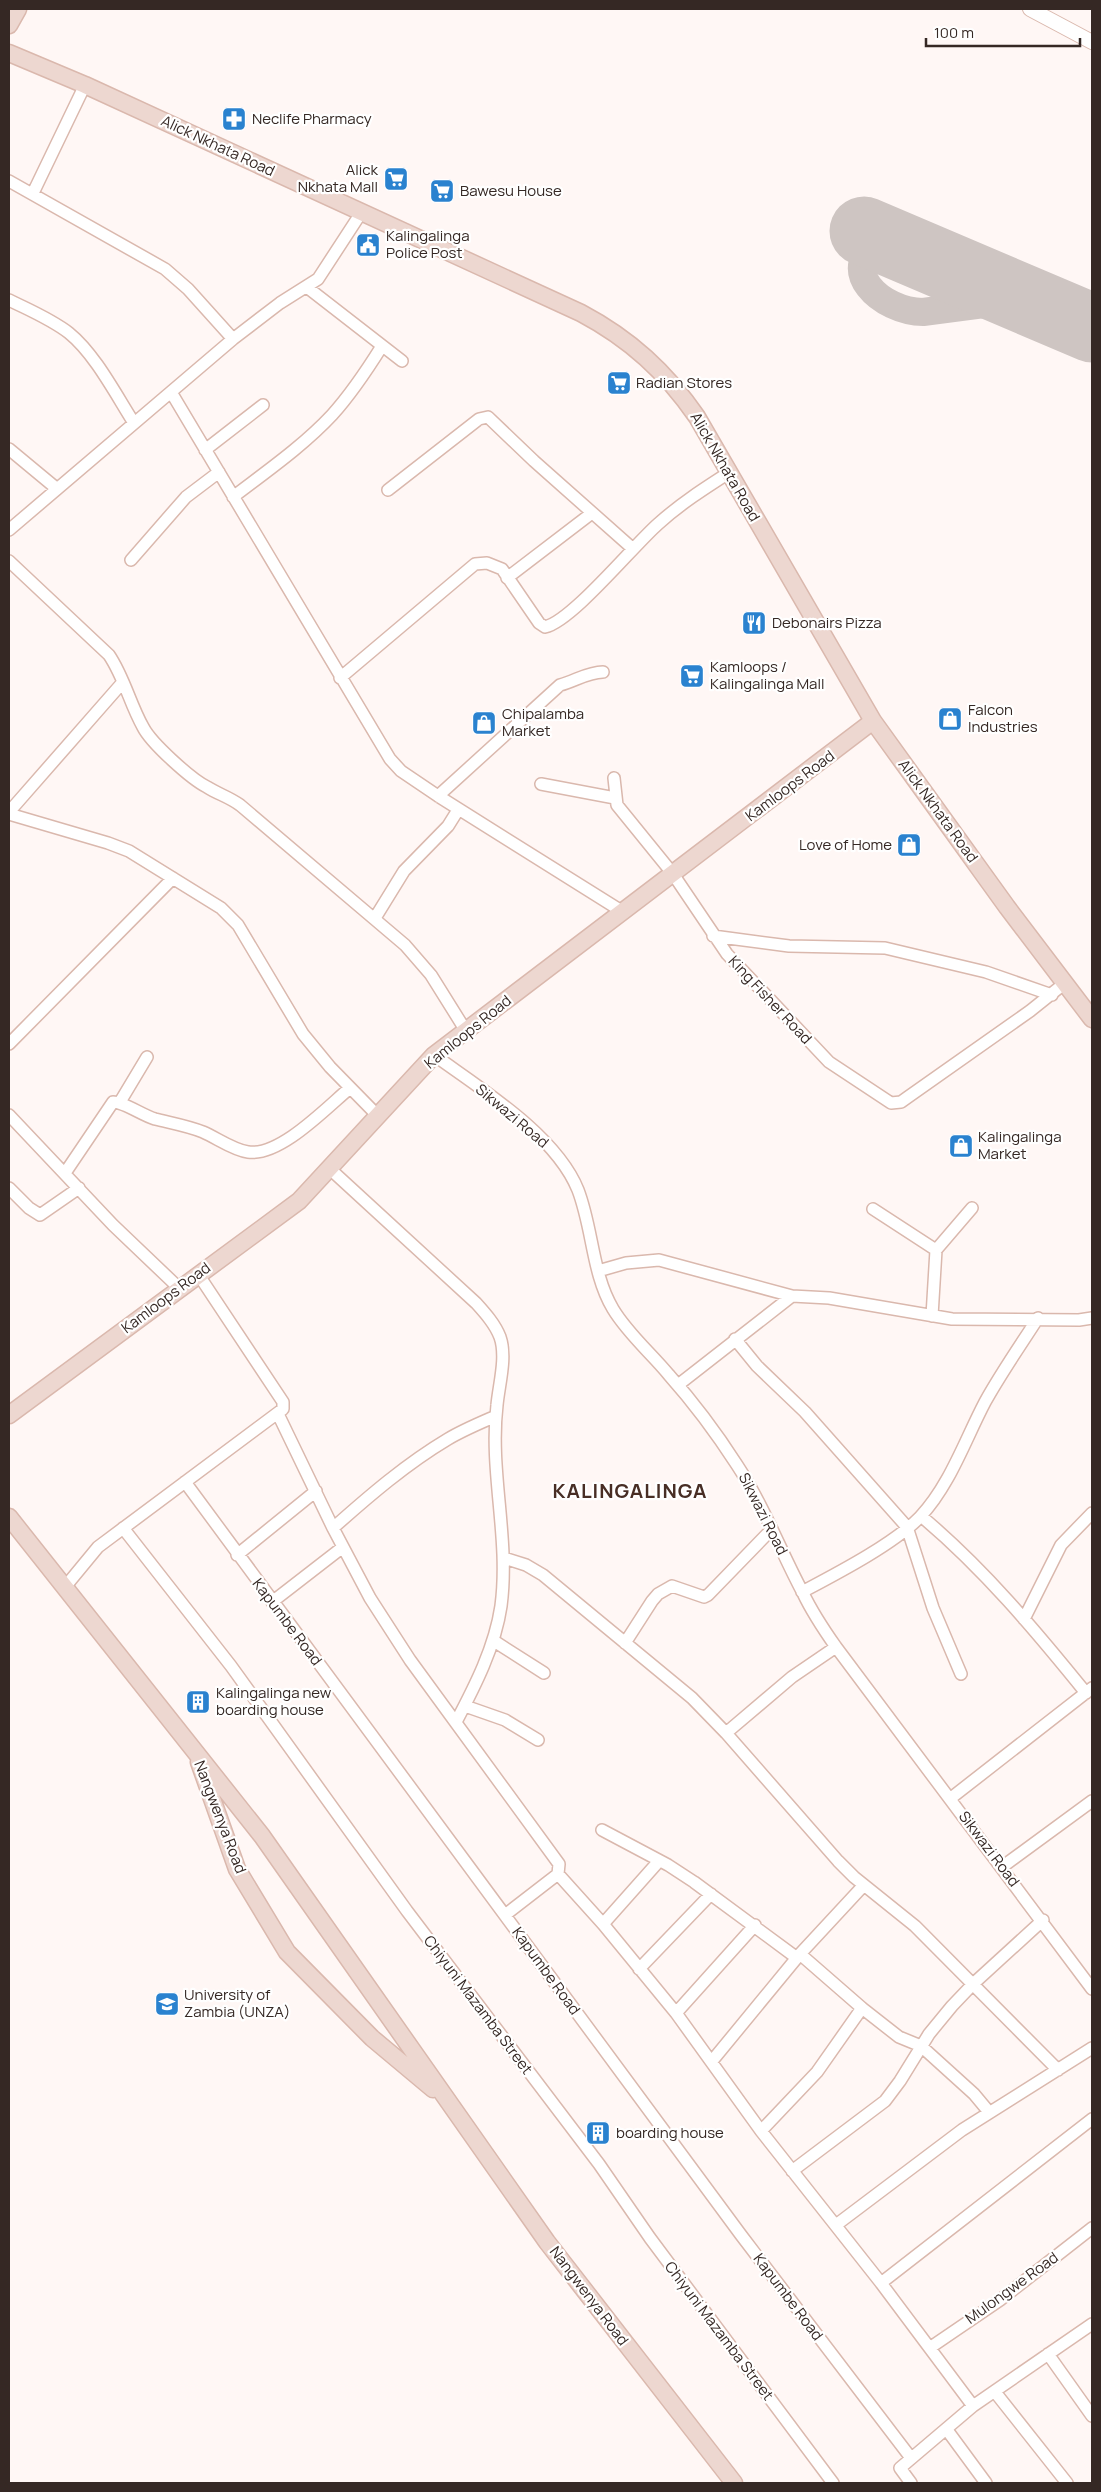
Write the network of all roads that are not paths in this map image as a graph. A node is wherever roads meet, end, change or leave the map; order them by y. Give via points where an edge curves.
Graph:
1 (18, 9) edge
2 (1030, 9) edge
3 (9, 25) edge
4 (1092, 42) edge
5 (9, 52) edge
6 (85, 85) junction
7 (9, 181) edge
8 (33, 193) junction
9 (360, 212) junction
10 (308, 288) junction
11 (9, 300) edge
12 (233, 339) junction
13 (382, 346) junction
14 (402, 361) dead end
15 (171, 392) junction
16 (263, 404) dead end
17 (134, 423) junction
18 (9, 449) edge
19 (205, 450) junction
20 (219, 472) junction
21 (730, 472) junction
22 (56, 488) junction
23 (388, 490) dead end
24 (234, 497) junction
25 (592, 512) junction
26 (9, 530) edge
27 (632, 548) junction
28 (131, 560) dead end
29 (9, 561) edge
30 (507, 578) junction
31 (603, 672) dead end
32 (340, 678) junction
33 (123, 682) junction
34 (873, 721) junction
35 (614, 778) dead end
36 (541, 784) dead end
37 (438, 796) junction
38 (615, 798) junction
39 (458, 810) junction
40 (9, 813) edge
41 (673, 874) junction
42 (173, 878) junction
43 (623, 912) junction
44 (375, 918) junction
45 (714, 936) junction
46 (1065, 983) junction
47 (1052, 995) junction
48 (1092, 1019) edge
49 (466, 1031) junction
50 (9, 1044) edge
51 (434, 1055) junction
52 (147, 1058) dead end
53 (350, 1088) junction
54 (120, 1102) junction
55 (9, 1114) edge
56 (377, 1115) junction
57 (329, 1168) junction
58 (65, 1173) junction
59 (9, 1188) edge
60 (79, 1188) junction
61 (972, 1208) dead end
62 (873, 1209) dead end
63 (936, 1250) junction
64 (598, 1271) junction
65 (198, 1274) junction
66 (179, 1288) junction
67 (792, 1296) junction
68 (932, 1316) junction
69 (1038, 1318) junction
70 (1092, 1318) edge
71 (735, 1339) junction
72 (678, 1385) junction
73 (12, 1414) edge
74 (278, 1414) junction
75 (496, 1416) junction
76 (185, 1482) junction
77 (316, 1491) junction
78 (1092, 1513) edge
79 (9, 1516) edge
80 (921, 1516) junction
81 (907, 1527) junction
82 (123, 1528) junction
83 (333, 1528) junction
84 (772, 1529) junction
85 (343, 1547) junction
86 (237, 1554) junction
87 (504, 1558) junction
88 (65, 1587) junction
89 (802, 1592) junction
90 (272, 1602) junction
91 (1024, 1620) junction
92 (494, 1641) junction
93 (625, 1643) junction
94 (836, 1647) junction
95 (544, 1673) dead end
96 (961, 1674) dead end
97 (1090, 1690) edge
98 (465, 1706) junction
99 (456, 1722) junction
100 (726, 1733) junction
101 (538, 1740) dead end
102 (194, 1749) junction
103 (951, 1798) junction
104 (1092, 1801) edge
105 (602, 1830) dead end
106 (659, 1861) junction
107 (1002, 1867) junction
108 (558, 1874) junction
109 (864, 1885) junction
110 (711, 1894) junction
111 (505, 1915) junction
112 (1043, 1920) junction
113 (602, 1924) junction
114 (755, 1925) junction
115 (799, 1956) junction
116 (639, 1969) junction
117 (972, 1984) junction
118 (1092, 1989) edge
119 (862, 2008) junction
120 (676, 2013) junction
121 (921, 2046) junction
122 (1092, 2048) edge
123 (712, 2061) junction
124 (1058, 2070) junction
125 (450, 2104) junction
126 (989, 2112) junction
127 (1092, 2119) edge
128 (761, 2131) junction
129 (792, 2170) junction
130 (836, 2225) junction
131 (1092, 2228) edge
132 (881, 2283) junction
133 (1092, 2324) edge
134 (931, 2347) junction
135 (1048, 2354) junction
136 (995, 2392) junction
137 (973, 2406) junction
138 (1092, 2416) edge
139 (947, 2430) junction
140 (911, 2458) junction
141 (734, 2483) edge
142 (833, 2483) edge
143 (911, 2483) edge
144 (986, 2483) edge
145 (1067, 2483) edge

1 - 3 main road
2 - 4 street
5 - 6 main road, Alick Nkhata Road
6 - 8 street
6 - 9 main road, Alick Nkhata Road
7 - 8 street
8 - 12 street via 165,269 188,289
9 - 10 street via 328,267
9 - 21 main road, Alick Nkhata Road via 581,313 620,336 673,383
10 - 12 street via 280,303
10 - 13 street
11 - 17 street via 54,322 70,334 94,363
12 - 15 street
13 - 14 street
13 - 24 street via 363,376 331,415
15 - 17 street
15 - 19 street
16 - 19 street
17 - 22 street
18 - 22 street
19 - 20 street
20 - 24 street
20 - 28 street via 186,497
21 - 27 street via 678,507
21 - 34 main road, Alick Nkhata Road
22 - 26 street
23 - 25 street via 484,417 492,420
24 - 32 street
25 - 27 street
25 - 30 street
27 - 30 street via 577,606 554,625 545,627 540,624
29 - 33 street via 97,641 117,666
30 - 32 street via 502,569 475,564
31 - 37 street via 591,672 579,680 560,685
32 - 37 street via 390,758 401,771
33 - 40 street
33 - 44 street via 143,727 156,745 207,788 227,795 240,805
34 - 41 main road, Kamloops Road
34 - 46 main road, Alick Nkhata Road
35 - 38 street
36 - 38 street
37 - 39 street
38 - 41 street, King Fisher Road
39 - 43 street
39 - 44 street via 448,826 404,871
40 - 42 street via 118,846
41 - 43 main road, Kamloops Road
41 - 45 street, King Fisher Road
42 - 50 street
42 - 53 street via 231,916 303,1034
43 - 49 main road, Kamloops Road
44 - 49 street via 414,954 436,982
45 - 47 street via 788,946 885,948 986,972
45 - 47 street, King Fisher Road via 828,1062 891,1103 908,1098
46 - 47 street
46 - 48 main road, Alick Nkhata Road
49 - 51 main road, Kamloops Road
51 - 56 main road, Kamloops Road
51 - 64 street, Sikwazi Road via 484,1090 556,1154 578,1191
52 - 54 street
53 - 54 street via 276,1146 259,1152 247,1152 201,1131 139,1114
53 - 56 street
54 - 58 street via 113,1102 109,1107
55 - 58 street
56 - 57 main road, Kamloops Road
57 - 65 main road, Kamloops Road via 299,1201
57 - 75 street via 492,1321 500,1338 502,1358
58 - 60 street
59 - 60 street via 35,1214 44,1215
60 - 66 street
61 - 63 street
62 - 63 street
63 - 68 street
64 - 67 street via 626,1263 659,1260
64 - 72 street, Sikwazi Road via 606,1296 620,1321
65 - 66 main road, Kamloops Road
65 - 74 street via 283,1402 283,1409
66 - 73 main road, Kamloops Road
67 - 68 street via 829,1298
67 - 71 street
68 - 69 street via 952,1319
69 - 70 street
69 - 80 street via 985,1401 946,1478
71 - 72 street
71 - 81 street
72 - 84 street, Sikwazi Road via 737,1465
74 - 76 street
74 - 77 street
75 - 83 street via 448,1439 410,1465
75 - 87 street via 494,1448
76 - 82 street
76 - 86 street, Kapumbe Road
77 - 83 street
77 - 86 street
78 - 91 street via 1061,1544
79 - 88 main road, Nangwenya Road
80 - 81 street
80 - 91 street via 959,1550
81 - 89 street
81 - 96 street via 933,1608
82 - 88 street via 98,1547
82 - 142 street, Chiyuni Mazamba Street via 231,1666 407,1911 599,2164 650,2238
83 - 85 street
84 - 89 street, Sikwazi Road
84 - 93 street via 708,1595 700,1596 672,1586 658,1594
85 - 90 street
85 - 99 street via 370,1598 410,1660
86 - 90 street, Kapumbe Road
87 - 92 street via 501,1606
87 - 93 street via 543,1575
88 - 102 main road, Nangwenya Road
89 - 94 street, Sikwazi Road
90 - 111 street, Kapumbe Road
91 - 97 street
92 - 95 street
92 - 98 street
93 - 100 street via 692,1698
94 - 100 street via 792,1677
94 - 103 street, Sikwazi Road
97 - 103 street
98 - 99 street
98 - 101 street via 505,1720
99 - 108 street via 554,1854 559,1864
100 - 109 street via 838,1861
102 - 125 main road, Nangwenya Road via 278,1859
102 - 125 main road, Nangwenya Road via 237,1870 287,1952 372,2038
103 - 107 street, Sikwazi Road
104 - 107 street
105 - 106 street
106 - 110 street
106 - 113 street
107 - 112 street, Sikwazi Road
108 - 111 street
108 - 113 street
109 - 115 street
109 - 117 street via 915,1926
110 - 114 street
110 - 116 street
111 - 140 street, Kapumbe Road via 741,2235
112 - 117 street
112 - 118 street, Sikwazi Road
113 - 116 street
114 - 115 street
114 - 120 street
115 - 119 street
115 - 123 street
116 - 120 street
117 - 121 street
117 - 124 street
119 - 121 street via 899,2037
119 - 128 street via 817,2072
120 - 123 street
121 - 126 street
121 - 129 street via 885,2101
122 - 124 street
123 - 128 street
124 - 126 street
125 - 141 main road, Nangwenya Road via 558,2257
126 - 130 street
127 - 132 street
128 - 129 street
129 - 130 street
130 - 132 street
131 - 134 street, Mulongwe Road via 1000,2300
132 - 134 street
133 - 135 street
134 - 137 street
135 - 136 street
135 - 138 street
136 - 137 street
136 - 145 street
137 - 139 street
139 - 140 street
139 - 144 street
140 - 143 street via 900,2468

